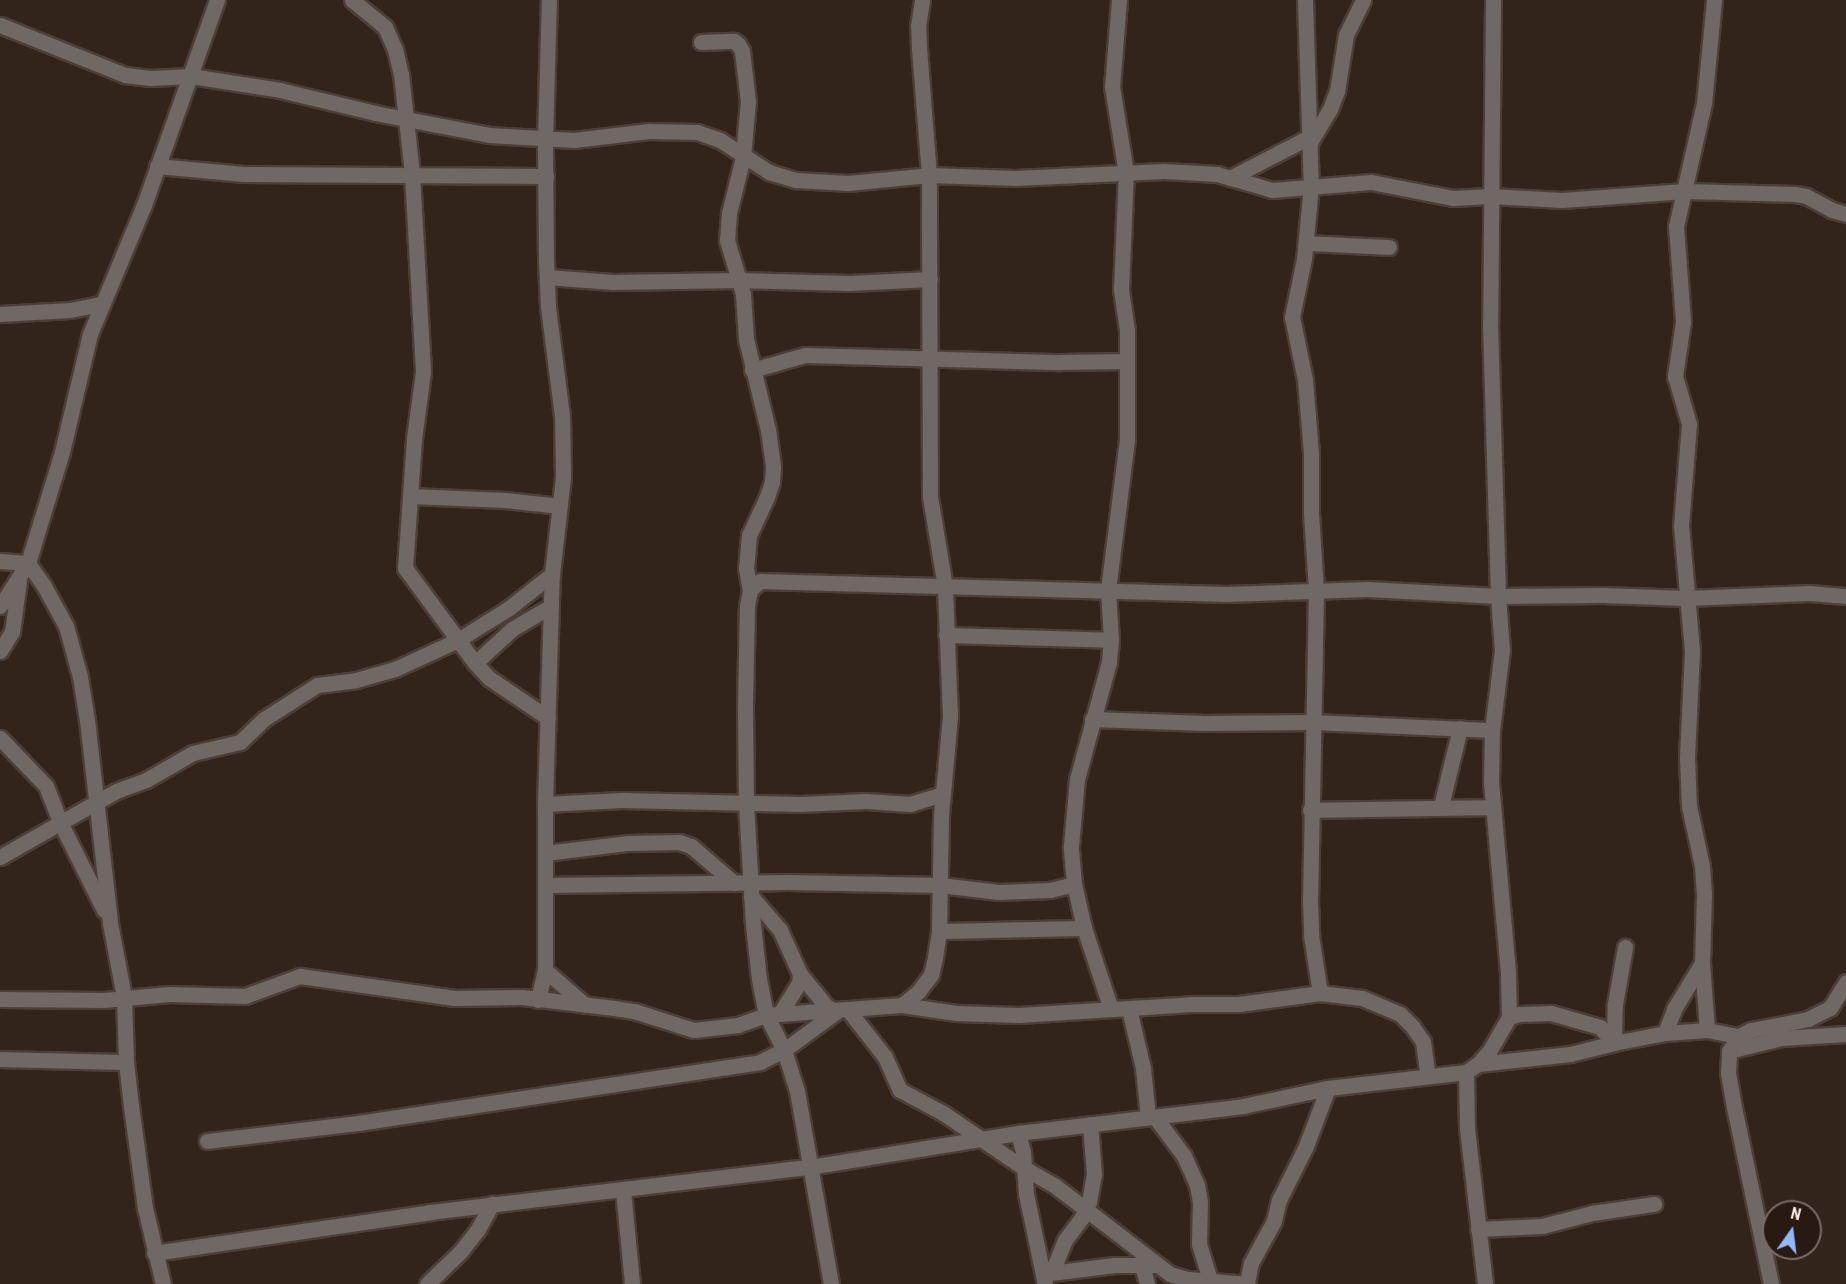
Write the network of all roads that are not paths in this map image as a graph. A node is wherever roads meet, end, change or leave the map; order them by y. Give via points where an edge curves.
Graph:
1 (217, 0) edge
2 (352, 0) edge
3 (549, 0) edge
4 (921, 0) edge
5 (1119, 0) edge
6 (1305, 0) edge
7 (1363, 0) edge
8 (1493, 0) edge
9 (1714, 0) edge
10 (0, 25) edge
11 (700, 42) dead end
12 (190, 76) junction
13 (404, 118) junction
14 (545, 140) junction
15 (1309, 141) junction
16 (743, 157) junction
17 (157, 166) junction
18 (1126, 173) junction
19 (412, 174) junction
20 (929, 175) junction
21 (546, 176) junction
22 (1230, 178) junction
23 (1311, 186) junction
24 (1684, 191) junction
25 (1491, 196) junction
26 (1846, 214) edge
27 (1306, 243) junction
28 (1389, 246) dead end
29 (547, 277) junction
30 (930, 279) junction
31 (738, 280) junction
32 (102, 304) junction
33 (0, 314) edge
34 (928, 357) junction
35 (1126, 361) junction
36 (752, 370) junction
37 (411, 496) junction
38 (560, 506) junction
39 (0, 561) edge
40 (24, 568) junction
41 (552, 574) junction
42 (945, 587) junction
43 (750, 590) junction
44 (1108, 590) junction
45 (1316, 591) junction
46 (1498, 596) junction
47 (1846, 596) edge
48 (1686, 598) junction
49 (0, 606) edge
50 (551, 606) junction
51 (946, 635) junction
52 (458, 639) junction
53 (1111, 640) junction
54 (0, 651) edge
55 (475, 663) junction
56 (548, 718) junction
57 (1092, 719) junction
58 (1313, 722) junction
59 (1460, 728) junction
60 (1492, 730) junction
61 (0, 738) edge
62 (943, 794) junction
63 (746, 803) junction
64 (96, 804) junction
65 (545, 804) junction
66 (1441, 806) junction
67 (1491, 807) junction
68 (1310, 810) junction
69 (61, 824) junction
70 (545, 852) junction
71 (0, 857) edge
72 (734, 883) junction
73 (1074, 884) junction
74 (545, 885) junction
75 (940, 885) junction
76 (751, 889) junction
77 (110, 922) junction
78 (1084, 928) junction
79 (939, 931) junction
80 (1625, 947) dead end
81 (1702, 963) junction
82 (545, 970) junction
83 (800, 974) junction
84 (1846, 984) edge
85 (1320, 993) junction
86 (124, 997) junction
87 (0, 999) edge
88 (538, 1000) junction
89 (585, 1005) junction
90 (902, 1005) junction
91 (1111, 1009) junction
92 (1129, 1009) junction
93 (842, 1011) junction
94 (773, 1014) junction
95 (1509, 1017) junction
96 (1707, 1030) junction
97 (1665, 1033) junction
98 (1846, 1034) edge
99 (1739, 1036) junction
100 (1614, 1043) junction
101 (784, 1050) junction
102 (1729, 1051) junction
103 (0, 1059) edge
104 (126, 1062) junction
105 (1472, 1068) junction
106 (1428, 1076) junction
107 (1328, 1088) junction
108 (1152, 1117) junction
109 (1090, 1124) junction
110 (1018, 1133) junction
111 (984, 1139) junction
112 (207, 1141) dead end
113 (810, 1167) junction
114 (1024, 1168) junction
115 (623, 1190) junction
116 (492, 1204) junction
117 (1654, 1204) dead end
118 (1086, 1211) junction
119 (1478, 1230) junction
120 (154, 1253) junction
121 (1149, 1265) junction
122 (1047, 1277) edge
123 (1210, 1280) junction
124 (163, 1284) edge
125 (427, 1284) edge
126 (632, 1284) edge
127 (831, 1284) edge
128 (1147, 1284) edge
129 (1247, 1284) edge
130 (1485, 1284) edge
131 (1771, 1284) edge

1 - 12 street
2 - 13 street via 385,27 401,74
3 - 14 street
4 - 20 street via 919,49
5 - 18 street via 1112,87
6 - 15 street
7 - 15 street via 1346,35 1330,110
8 - 25 street
9 - 24 street via 1709,74
10 - 12 street via 125,75
11 - 16 street via 734,41 742,51 748,101
12 - 13 street via 280,90
12 - 17 street
13 - 14 street via 489,135
13 - 19 street
14 - 16 street via 685,131 720,140
14 - 21 street
15 - 22 street
15 - 23 street
16 - 20 street via 769,172 812,182 848,183
16 - 31 street via 728,233 729,254
17 - 19 street via 244,174
17 - 32 street
18 - 20 street via 1015,178
18 - 22 street via 1174,172
18 - 35 street via 1121,290 1127,330
19 - 21 street
19 - 37 street via 423,372
20 - 30 street
21 - 29 street
22 - 23 street via 1272,190
23 - 25 street via 1371,182 1453,198
23 - 27 street
24 - 25 street via 1562,200
24 - 26 street via 1795,194
24 - 48 street via 1676,226 1683,322 1675,376 1689,424 1681,525
25 - 46 street via 1490,324
27 - 28 street
27 - 45 street via 1292,317 1310,417
29 - 31 street via 613,282
29 - 38 street via 562,416
30 - 31 street via 850,283
30 - 34 street
31 - 36 street via 746,311
32 - 33 street
32 - 40 street via 90,334 62,452
34 - 35 street
34 - 36 street via 805,355
34 - 42 street via 930,496
35 - 44 street via 1126,464
36 - 43 street via 773,467 766,499 749,535 746,568
37 - 38 street
37 - 52 street via 405,568
38 - 41 street
39 - 40 street
40 - 49 street
40 - 54 street via 14,605 12,632
40 - 64 street via 59,611 71,643 87,720
41 - 50 street
41 - 52 street via 525,597
42 - 43 street via 760,581
42 - 44 street
42 - 51 street
43 - 63 street
44 - 45 street via 1226,594
44 - 53 street
45 - 46 street via 1367,589
45 - 58 street
46 - 48 street
46 - 60 street via 1502,650
47 - 48 street via 1810,593
48 - 81 street via 1692,651 1689,796 1704,894
50 - 55 street via 512,629
50 - 56 street
51 - 53 street
51 - 62 street via 950,717
52 - 55 street
52 - 64 street via 395,669 317,685 272,714 240,742 193,753
53 - 57 street
55 - 56 street via 489,678
56 - 65 street
57 - 58 street
57 - 73 street via 1073,802
58 - 59 street
58 - 68 street
59 - 60 street
59 - 66 street
60 - 67 street
61 - 69 street via 46,786
62 - 63 street via 910,804
62 - 75 street
63 - 65 street via 594,800
63 - 76 street
64 - 69 street
64 - 77 street
65 - 70 street
66 - 67 street
66 - 68 street
67 - 95 street via 1506,941
68 - 85 street via 1311,935
69 - 71 street
69 - 77 street
70 - 72 street via 679,842 691,846
70 - 74 street
72 - 74 street
72 - 76 street
73 - 75 street via 1028,892
73 - 78 street
74 - 82 street
75 - 76 street
75 - 79 street
76 - 83 street via 780,930
76 - 94 street via 759,979
77 - 86 street
78 - 79 street
78 - 91 street
79 - 90 street via 931,975
80 - 100 street via 1615,1004
81 - 96 street
81 - 97 street via 1674,1009
82 - 88 street
82 - 89 street
83 - 93 street via 822,1002
83 - 94 street via 799,983
84 - 99 street via 1830,1008 1808,1019
85 - 92 street via 1239,1004
85 - 106 street via 1362,998 1400,1014 1423,1042
86 - 87 street
86 - 88 street via 245,996 300,976 454,998
86 - 104 street
88 - 89 street
89 - 94 street via 634,1011 694,1030 738,1025
90 - 91 street via 996,1014
90 - 93 street
91 - 92 street
92 - 108 street
93 - 94 street
93 - 101 street
93 - 111 street via 885,1057 900,1090
94 - 101 street
95 - 100 street via 1551,1013 1573,1018 1600,1027
95 - 105 street via 1491,1050
96 - 97 street
96 - 99 street
97 - 100 street
98 - 102 street via 1781,1038
99 - 102 street
100 - 105 street via 1570,1054
101 - 112 street via 746,1066
101 - 113 street via 797,1091
102 - 131 street via 1732,1096
103 - 104 street
104 - 120 street
105 - 106 street
105 - 119 street via 1467,1128
106 - 107 street
107 - 108 street via 1243,1106
107 - 129 street via 1306,1146 1282,1193 1274,1221 1251,1263
108 - 109 street
108 - 123 street via 1184,1156 1197,1185 1199,1244
109 - 110 street
109 - 118 street via 1094,1174
110 - 111 street
110 - 114 street
111 - 113 street
111 - 114 street
113 - 115 street
113 - 127 street
114 - 118 street via 1054,1185
114 - 122 street via 1026,1194
115 - 116 street
115 - 126 street
116 - 120 street
116 - 125 street via 461,1251
117 - 119 street via 1592,1213 1542,1226
118 - 121 street via 1127,1239
118 - 122 street via 1065,1240
119 - 130 street
120 - 124 street
121 - 122 street
121 - 123 street via 1178,1277
121 - 128 street
123 - 129 street

